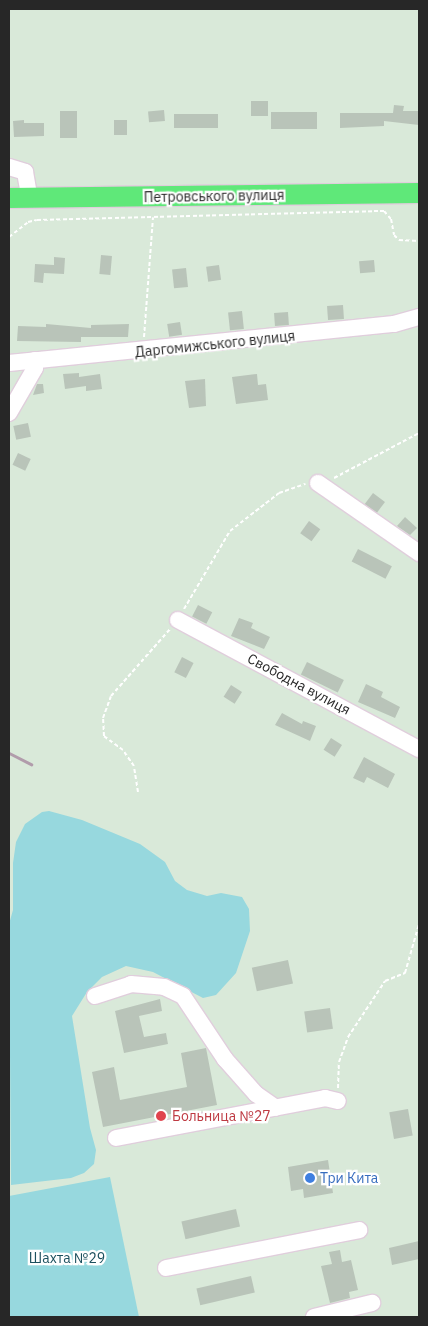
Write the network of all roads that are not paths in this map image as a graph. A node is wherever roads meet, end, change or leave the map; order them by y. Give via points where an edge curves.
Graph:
1 (9, 167) edge
2 (419, 193) edge
3 (9, 198) edge
4 (30, 199) junction
5 (419, 317) edge
6 (35, 360) junction
7 (9, 363) edge
8 (9, 413) edge
9 (318, 483) road end
10 (419, 553) edge
11 (178, 620) dead end
12 (419, 749) edge
13 (95, 996) dead end
14 (338, 1101) road end
15 (276, 1108) junction
16 (116, 1138) dead end
17 (359, 1230) dead end
18 (166, 1268) dead end
19 (372, 1302) dead end
20 (314, 1317) edge

1 - 4 street via 25,172
2 - 4 main road, Петровського вулиця
3 - 4 main road, Петровського вулиця
5 - 6 street, Даргомижського вулиця via 394,324 143,352
6 - 7 street, Даргомижського вулиця
6 - 8 street via 35,368
9 - 10 street
11 - 12 street, Свободна вулиця
13 - 15 street via 131,984 164,987 183,996 225,1059 256,1094
14 - 15 street via 325,1098
15 - 16 street
17 - 18 street
19 - 20 street

